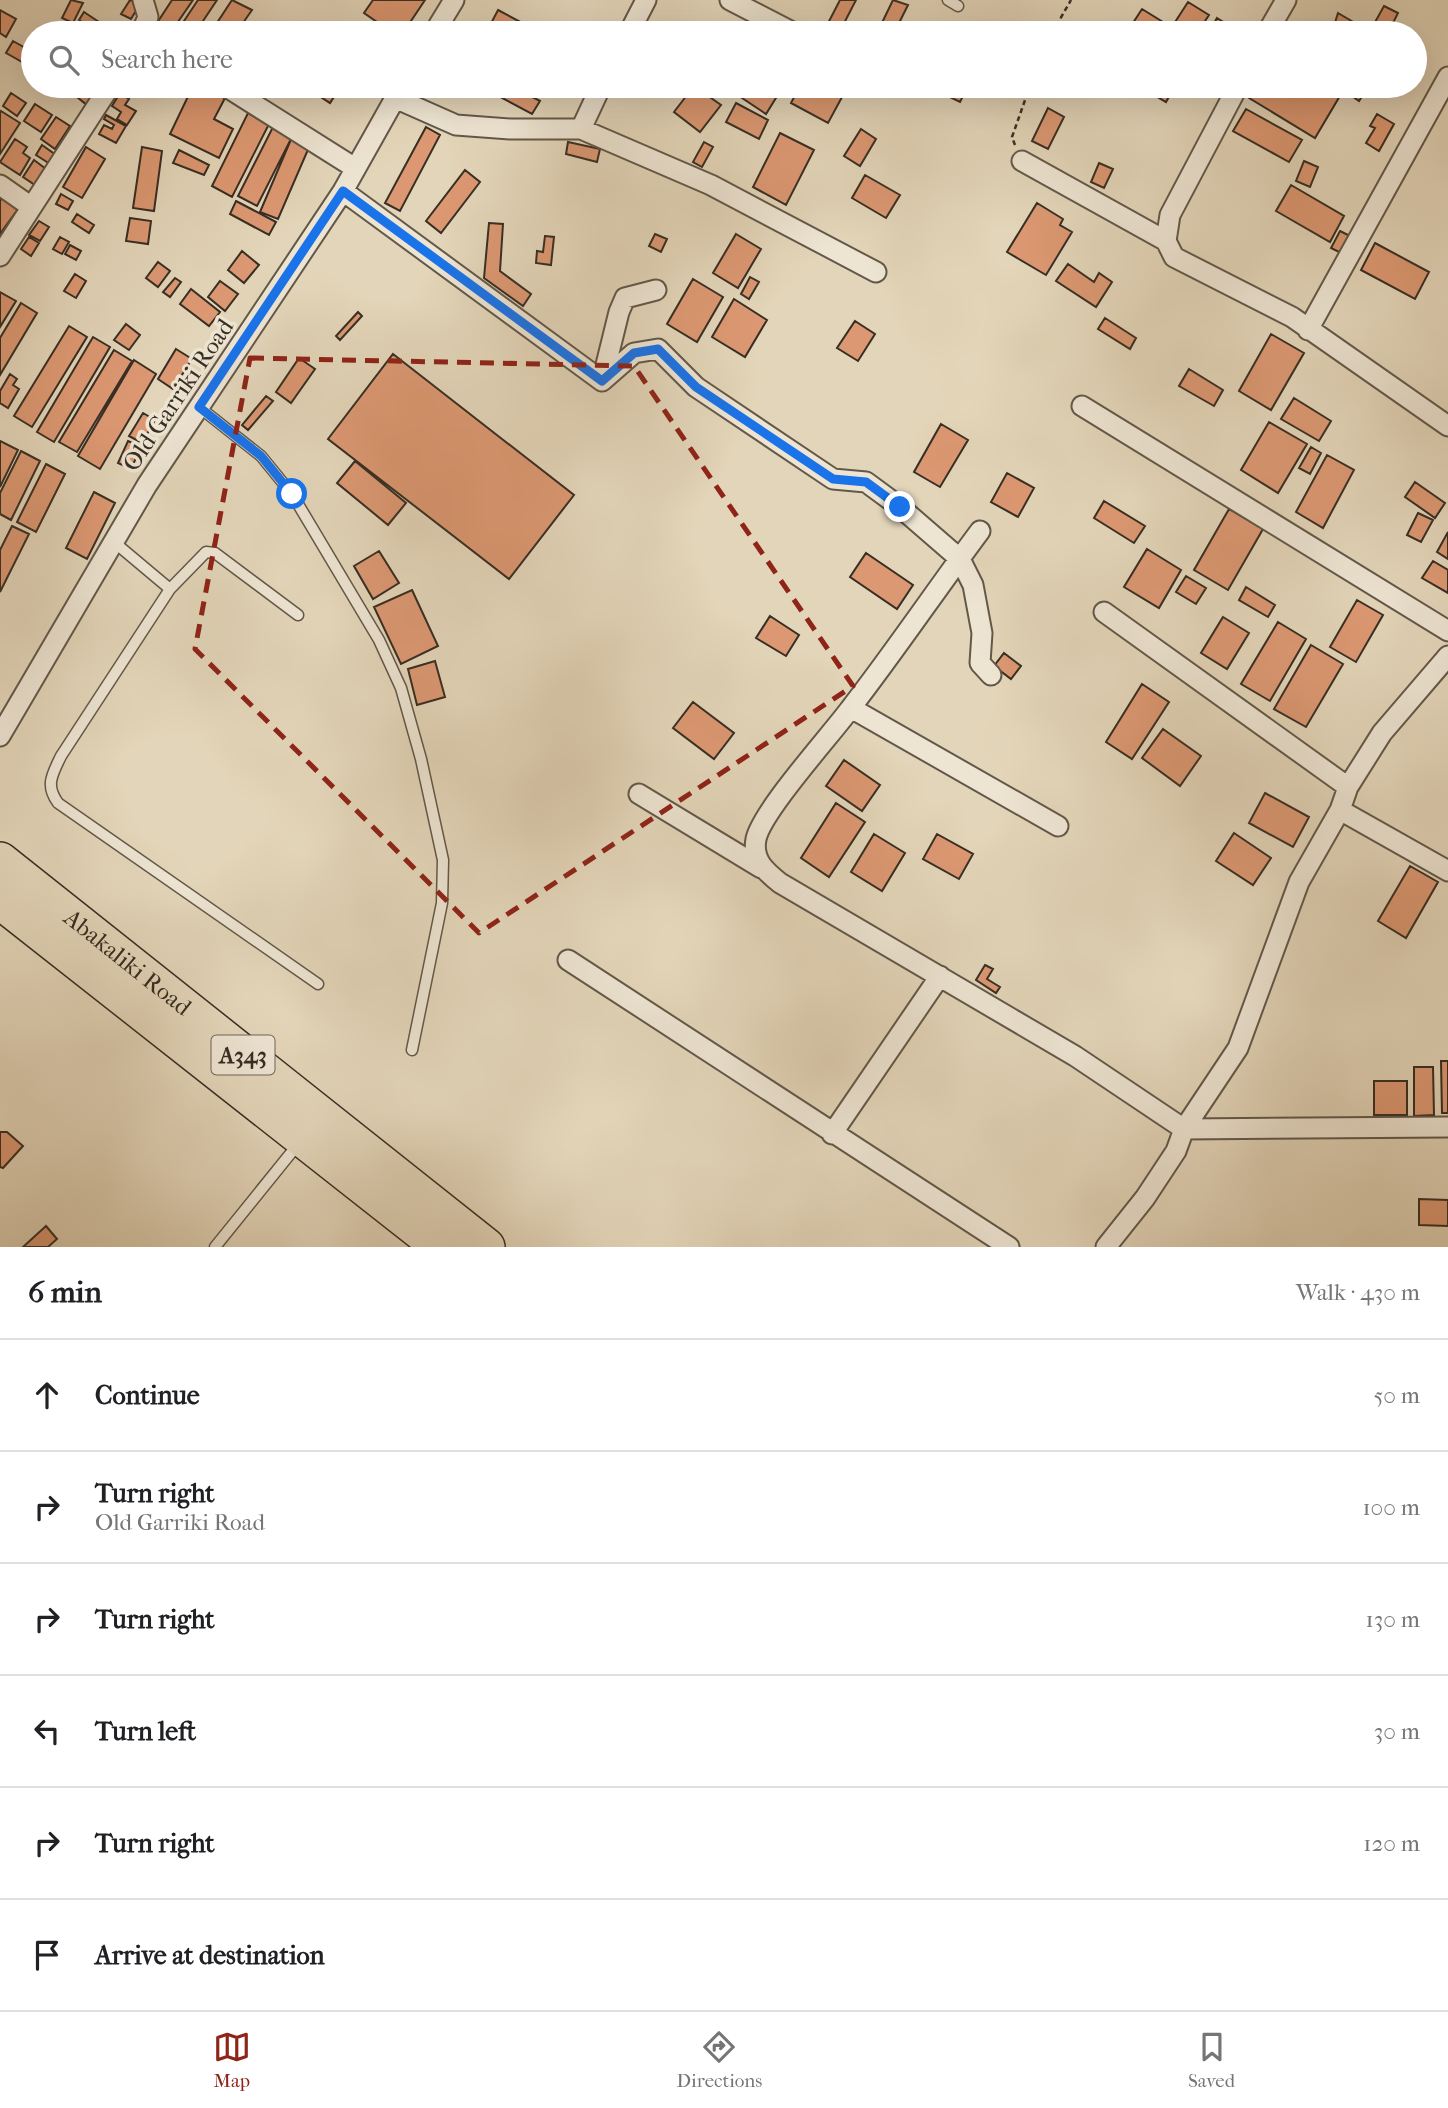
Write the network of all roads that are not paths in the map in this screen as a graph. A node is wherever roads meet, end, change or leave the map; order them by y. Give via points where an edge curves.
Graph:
1 (142, 0) edge
2 (454, 0) edge
3 (646, 0) edge
4 (730, 0) edge
5 (948, 0) edge
6 (1286, 0) edge
7 (958, 6) dead end
8 (147, 21) edge
9 (441, 21) edge
10 (635, 21) edge
11 (771, 21) edge
12 (1275, 21) edge
13 (1448, 77) edge
14 (102, 98) edge
15 (244, 98) edge
16 (395, 98) edge
17 (409, 98) edge
18 (595, 98) edge
19 (1232, 98) edge
20 (581, 129) junction
21 (1022, 161) road end
22 (355, 168) junction
23 (0, 185) edge
24 (343, 191) junction
25 (30, 206) junction
26 (1166, 241) junction
27 (0, 256) edge
28 (876, 272) dead end
29 (656, 290) dead end
30 (1308, 330) junction
31 (602, 381) junction
32 (1082, 406) dead end
33 (199, 407) junction
34 (1448, 426) edge
35 (980, 531) dead end
36 (114, 542) junction
37 (960, 559) junction
38 (170, 589) junction
39 (1104, 612) dead end
40 (298, 615) dead end
41 (1448, 631) edge
42 (1448, 656) edge
43 (991, 675) dead end
44 (851, 708) junction
45 (0, 736) edge
46 (1348, 788) junction
47 (639, 794) dead end
48 (1340, 810) junction
49 (1058, 826) dead end
50 (0, 861) edge
51 (761, 868) junction
52 (1448, 871) edge
53 (0, 900) edge
54 (568, 960) dead end
55 (940, 976) junction
56 (318, 984) dead end
57 (412, 1050) dead end
58 (1448, 1127) edge
59 (1184, 1129) junction
60 (832, 1134) junction
61 (302, 1140) junction
62 (427, 1240) edge
63 (215, 1247) edge
64 (486, 1247) edge
65 (1009, 1247) edge
66 (1105, 1247) edge

1 - 8 street
2 - 9 street
3 - 10 street
4 - 11 street
5 - 7 lane
6 - 12 street
13 - 30 street
14 - 25 street
15 - 22 street
16 - 22 street, Old Garriki Road
17 - 20 street via 456,125
18 - 20 street
19 - 26 street via 1170,215
20 - 28 street via 711,185
21 - 26 street
22 - 24 street, Old Garriki Road
23 - 25 street
24 - 31 street
24 - 33 street, Old Garriki Road
25 - 27 street
26 - 30 street via 1174,257 1292,317
29 - 31 street via 625,298
30 - 34 street
31 - 37 street via 634,353 658,349 696,387 833,479 866,482
32 - 41 street
33 - 36 street, Old Garriki Road
33 - 57 lane via 261,456 292,494 373,629 401,688 443,860 442,903
35 - 37 street
36 - 38 lane
36 - 45 street, Old Garriki Road
37 - 43 street via 973,585 982,633 980,663
37 - 44 street
38 - 40 lane via 206,552 215,553
38 - 56 lane via 61,756 49,782 50,792 58,803 119,847
39 - 46 street
42 - 46 street via 1382,733
44 - 49 street
44 - 51 street via 777,802 757,836 755,851
46 - 48 street
47 - 51 street
48 - 52 street
48 - 59 street via 1299,882 1238,1048
50 - 64 highway, Abakaliki Road / A343
51 - 55 street
53 - 61 highway, Abakaliki Road / A343
54 - 60 street
55 - 59 street via 1075,1056
55 - 60 street
58 - 59 street
59 - 66 street via 1167,1165
60 - 65 street
61 - 62 highway, Abakaliki Road / A343
61 - 63 lane

